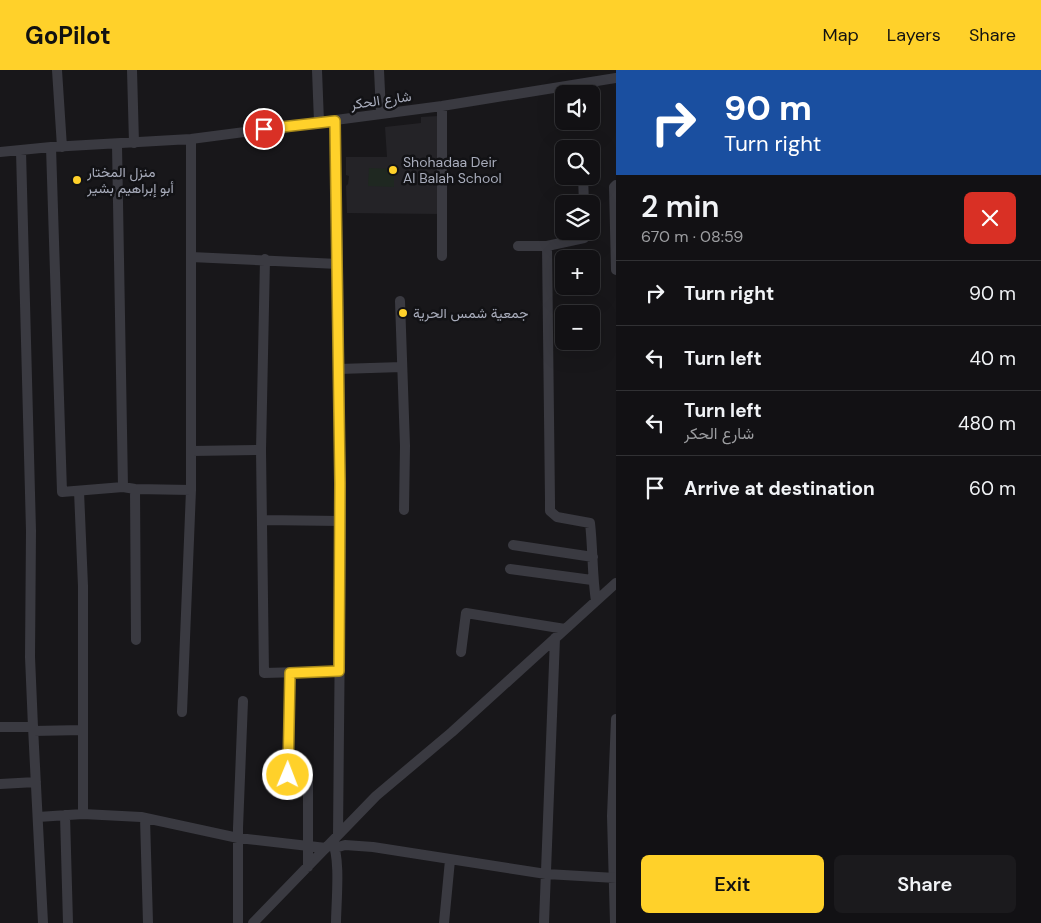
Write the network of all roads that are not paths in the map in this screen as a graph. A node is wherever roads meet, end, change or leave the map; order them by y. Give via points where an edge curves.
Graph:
1 (57, 70) edge
2 (132, 70) edge
3 (317, 70) edge
4 (379, 70) edge
5 (616, 78) edge
6 (442, 106) junction
7 (380, 113) junction
8 (335, 121) junction
9 (319, 122) junction
10 (191, 139) junction
11 (134, 143) junction
12 (117, 144) junction
13 (56, 147) junction
14 (21, 151) junction
15 (0, 152) edge
16 (616, 185) edge
17 (574, 240) edge
18 (518, 246) dead end
19 (546, 246) junction
20 (442, 256) dead end
21 (191, 257) junction
22 (265, 260) junction
23 (338, 264) junction
24 (616, 270) edge
25 (400, 301) dead end
26 (402, 367) junction
27 (339, 368) junction
28 (261, 450) junction
29 (192, 451) junction
30 (123, 486) junction
31 (135, 489) junction
32 (191, 490) junction
33 (79, 491) junction
34 (404, 510) dead end
35 (262, 520) junction
36 (341, 521) junction
37 (513, 546) dead end
38 (593, 557) junction
39 (510, 569) dead end
40 (592, 580) junction
41 (616, 583) edge
42 (596, 601) junction
43 (565, 628) junction
44 (555, 638) junction
45 (136, 640) dead end
46 (460, 652) dead end
47 (339, 671) junction
48 (290, 673) junction
49 (243, 701) dead end
50 (182, 712) dead end
51 (616, 719) edge
52 (0, 727) edge
53 (33, 729) junction
54 (83, 730) junction
55 (36, 782) junction
56 (0, 784) edge
57 (83, 814) junction
58 (65, 815) junction
59 (38, 817) junction
60 (145, 818) junction
61 (238, 838) junction
62 (333, 843) junction
63 (308, 847) junction
64 (450, 860) junction
65 (308, 867) junction
66 (546, 874) junction
67 (615, 878) edge
68 (44, 923) edge
69 (68, 923) edge
70 (148, 923) edge
71 (238, 923) edge
72 (253, 923) edge
73 (336, 923) edge
74 (444, 923) edge
75 (544, 923) edge
76 (615, 923) edge

1 - 13 street
2 - 11 street
3 - 9 street
4 - 7 street
5 - 6 street, شارع الحكر
6 - 7 street, شارع الحكر
6 - 20 street
7 - 8 street, شارع الحكر
8 - 9 street, شارع الحكر
8 - 23 street
9 - 10 street, شارع الحكر
10 - 11 street, شارع الحكر
10 - 21 street
11 - 12 street, شارع الحكر
12 - 13 street, شارع الحكر
12 - 30 street
13 - 14 street, شارع الحكر
13 - 33 street via 62,492
14 - 15 street, شارع الحكر
14 - 53 street
16 - 24 street
17 - 19 street
18 - 19 street
19 - 38 street via 550,511 557,517 590,523
21 - 22 street
21 - 29 street
22 - 23 street
22 - 28 street
23 - 27 street
25 - 26 street
26 - 27 street
26 - 34 street
27 - 36 street
28 - 29 street
28 - 35 street
29 - 32 street
30 - 31 street
30 - 33 street
31 - 32 street
31 - 45 street
32 - 50 street
33 - 54 street
35 - 36 street
35 - 48 street via 264,672
36 - 47 street
37 - 38 street
38 - 40 street
39 - 40 street
40 - 42 street
41 - 42 street
42 - 43 street
43 - 44 street
43 - 46 street via 466,613
44 - 62 street via 376,796
44 - 66 street
47 - 48 street
47 - 62 street
48 - 63 street via 288,775 308,773
49 - 61 street
51 - 67 street via 612,816
52 - 53 street
53 - 54 street
53 - 55 street
54 - 57 street
55 - 56 street
55 - 59 street
57 - 58 street
57 - 60 street
58 - 59 street
58 - 69 street
59 - 68 street
60 - 61 street
60 - 70 street
61 - 63 street
61 - 71 street
62 - 63 street
62 - 64 street
62 - 65 street
62 - 73 street
63 - 65 street
64 - 66 street
64 - 74 street
65 - 72 street
66 - 67 street
66 - 75 street
67 - 76 street

